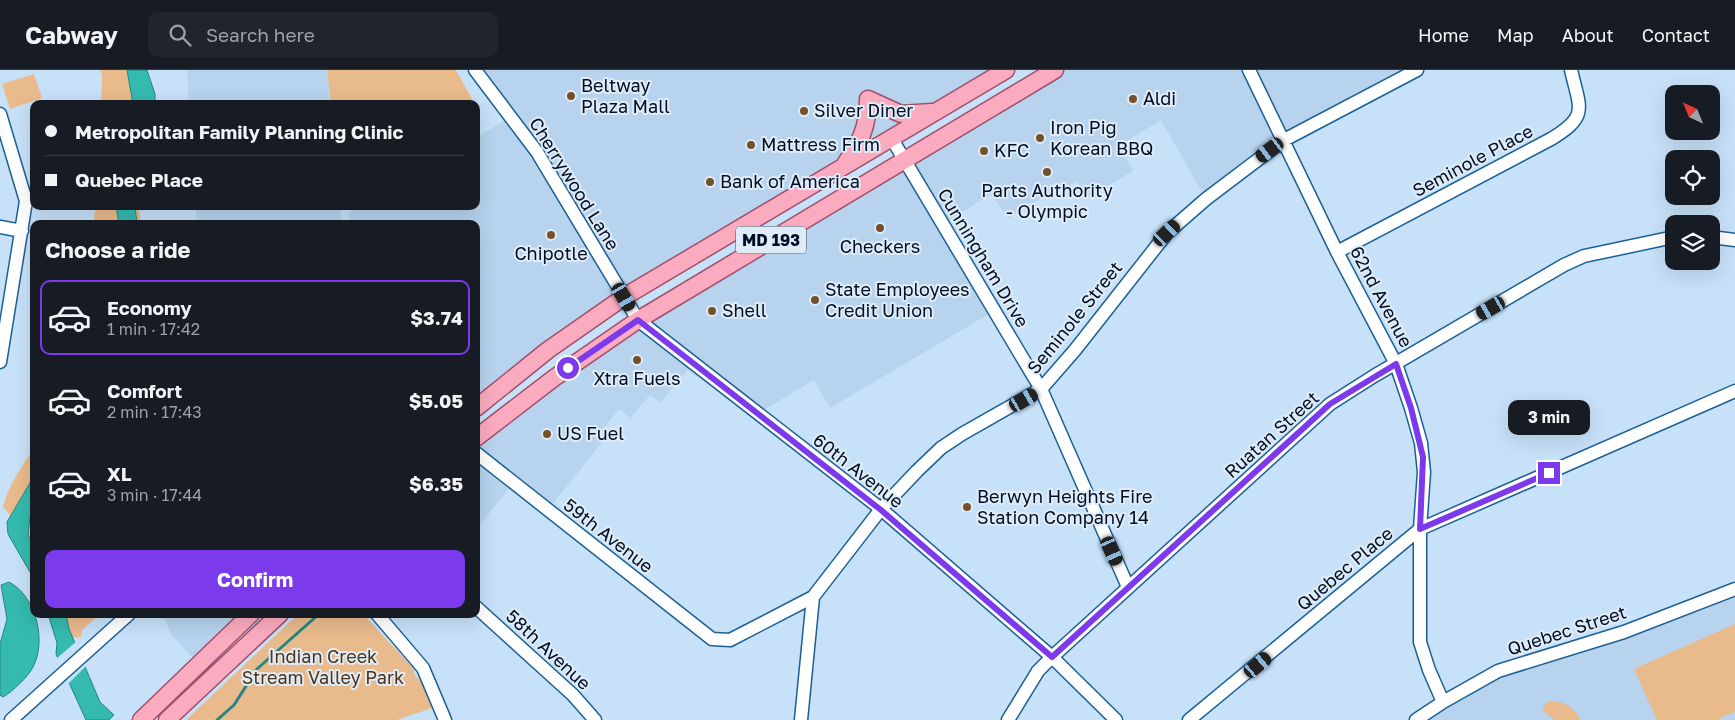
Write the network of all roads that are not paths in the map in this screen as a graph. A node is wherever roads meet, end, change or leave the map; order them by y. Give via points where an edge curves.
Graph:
1 (475, 70) edge
2 (1006, 70) edge
3 (1055, 70) edge
4 (1249, 70) edge
5 (1417, 70) edge
6 (1571, 70) edge
7 (940, 110) junction
8 (1, 122) edge
9 (892, 140) junction
10 (1284, 140) junction
11 (904, 160) junction
12 (840, 170) junction
13 (0, 227) edge
14 (22, 231) junction
15 (1720, 238) edge
16 (1665, 239) edge
17 (1735, 240) edge
18 (1337, 252) junction
19 (624, 297) junction
20 (3, 320) edge
21 (638, 320) junction
22 (0, 362) edge
23 (1396, 364) junction
24 (1040, 389) junction
25 (1735, 391) edge
26 (480, 405) edge
27 (480, 435) edge
28 (480, 456) edge
29 (881, 510) junction
30 (1420, 529) junction
31 (1128, 587) junction
32 (1735, 589) edge
33 (812, 596) junction
34 (480, 611) edge
35 (124, 618) edge
36 (247, 618) edge
37 (276, 618) edge
38 (380, 618) edge
39 (1052, 657) junction
40 (1443, 702) junction
41 (11, 720) edge
42 (141, 720) edge
43 (167, 720) edge
44 (445, 720) edge
45 (595, 720) edge
46 (801, 720) edge
47 (1008, 720) edge
48 (1116, 720) edge
49 (1189, 720) edge
50 (1416, 720) edge

1 - 19 street, Cherrywood Lane via 537,152
2 - 7 main road, MD 193
3 - 11 main road, MD 193
4 - 10 street, 62nd Avenue
5 - 10 street, Seminole Street
6 - 18 street, Seminole Place via 1580,110 1568,128
7 - 9 main road, MD 193
7 - 12 main road via 916,115 901,114 868,100 867,125 862,140
8 - 14 street via 24,191 26,210
9 - 11 street, Cunningham Drive
9 - 12 main road, MD 193
10 - 18 street, 62nd Avenue
10 - 24 street, Seminole Street via 1167,233 1075,350
11 - 21 main road, MD 193
11 - 24 street, Cunningham Drive
12 - 19 main road, MD 193
13 - 14 street
14 - 20 street
15 - 17 street
16 - 23 street, Ruatan Street via 1584,256 1564,265
18 - 23 street, 62nd Avenue
19 - 21 street, Cherrywood Lane
19 - 26 main road, MD 193 via 548,350
20 - 22 street
21 - 27 main road, MD 193
21 - 29 street, 60th Avenue
23 - 30 street, 62nd Avenue via 1423,457
23 - 31 street, Ruatan Street via 1330,404
24 - 29 street, Seminole Street via 942,448
24 - 31 street, Cunningham Drive
25 - 30 street, Quebec Place
28 - 33 street, 59th Avenue via 706,636 730,640
29 - 33 street, Seminole Street
29 - 39 street, 60th Avenue
30 - 40 street, 62nd Avenue via 1420,642
30 - 49 street, Quebec Place
31 - 39 street, Ruatan Street
32 - 40 street, Quebec Street via 1624,632 1498,671
33 - 46 street
34 - 45 street, 58th Avenue via 573,695
35 - 41 street
36 - 42 main road
37 - 43 main road
38 - 44 street via 423,668
39 - 47 street, Ruatan Street via 1038,671
39 - 48 street, 60th Avenue
40 - 50 street, Quebec Street

